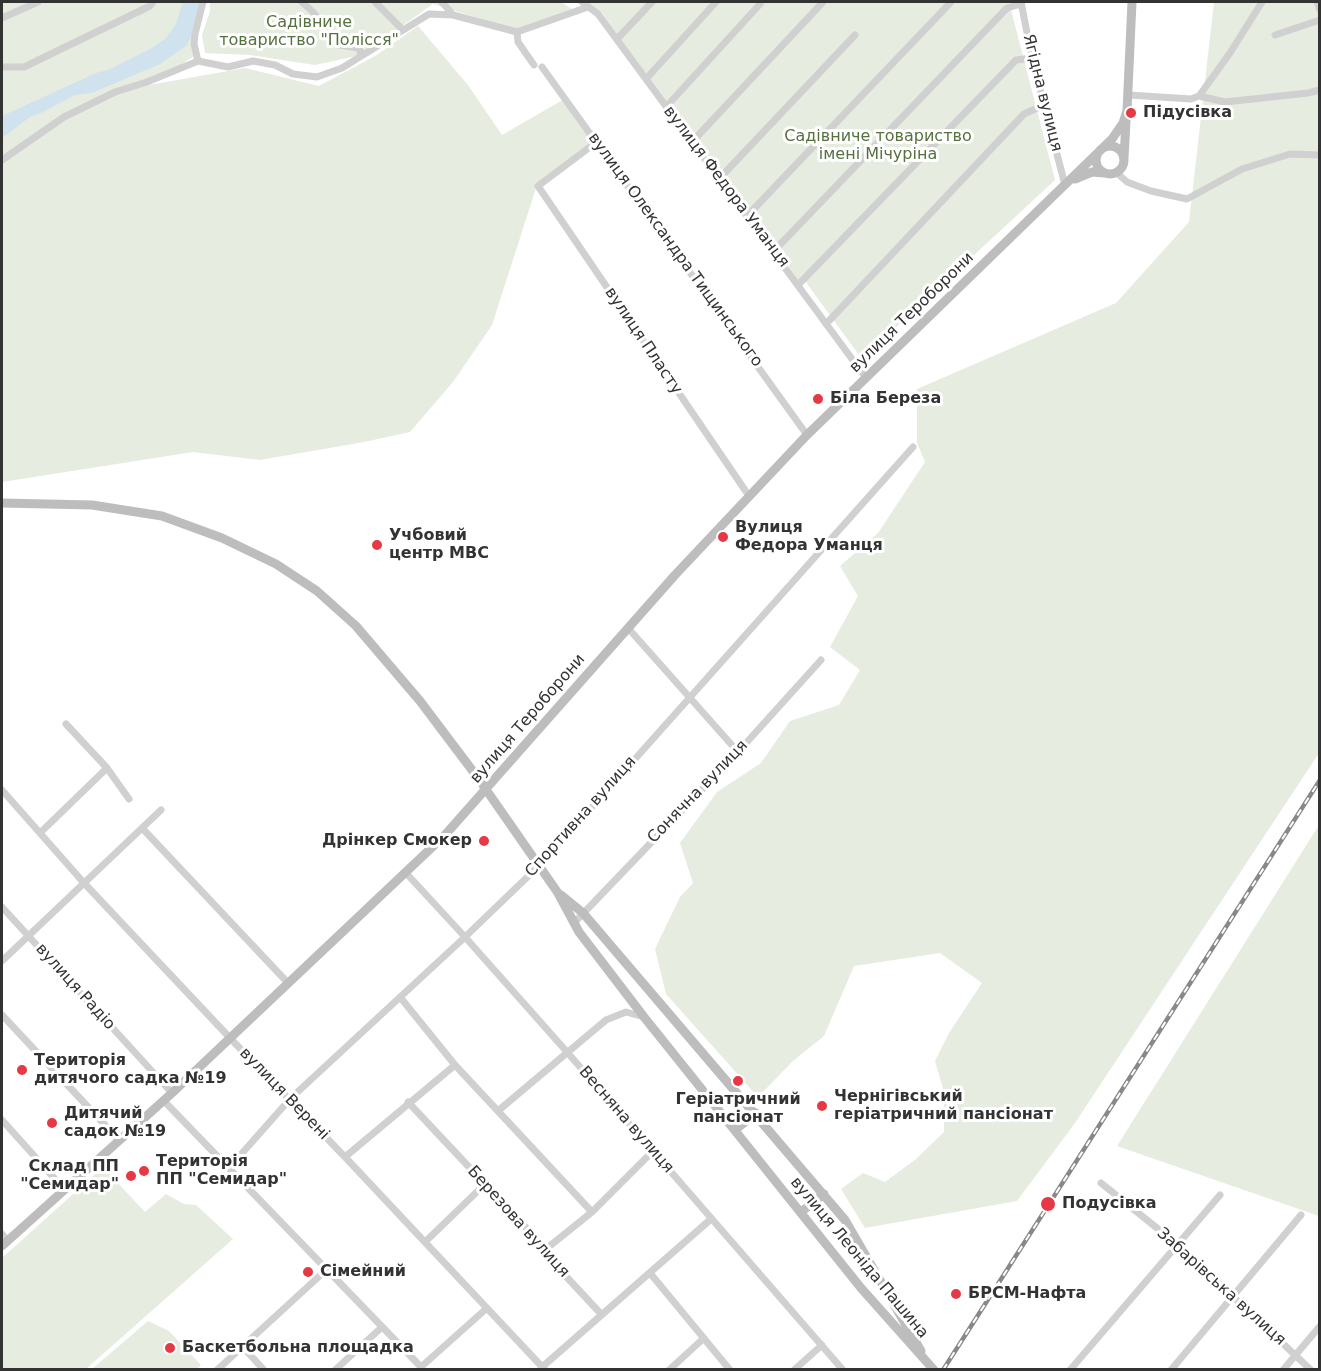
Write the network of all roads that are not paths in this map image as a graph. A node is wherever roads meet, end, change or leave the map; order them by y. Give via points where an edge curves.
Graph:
1 (38, 2) edge
2 (153, 2) edge
3 (203, 2) edge
4 (302, 2) edge
5 (375, 2) edge
6 (442, 2) edge
7 (652, 2) edge
8 (716, 2) edge
9 (823, 2) edge
10 (951, 2) edge
11 (1132, 2) edge
12 (1262, 2) edge
13 (1317, 2) edge
14 (585, 3) edge
15 (1021, 3) edge
16 (760, 4) dead end
17 (1320, 10) edge
18 (453, 15) junction
19 (2, 18) edge
20 (1320, 20) edge
21 (403, 30) junction
22 (517, 32) junction
23 (855, 35) dead end
24 (1275, 35) dead end
25 (617, 39) junction
26 (361, 55) junction
27 (1032, 58) junction
28 (198, 61) junction
29 (534, 65) dead end
30 (2, 67) edge
31 (542, 67) dead end
32 (646, 79) junction
33 (1320, 90) edge
34 (1129, 95) junction
35 (1199, 96) junction
36 (1044, 105) junction
37 (666, 107) junction
38 (1127, 111) junction
39 (598, 141) junction
40 (692, 142) junction
41 (1101, 149) junction
42 (1320, 155) edge
43 (1124, 158) junction
44 (2, 160) edge
45 (1104, 173) junction
46 (1117, 173) junction
47 (719, 179) junction
48 (1065, 185) junction
49 (747, 216) junction
50 (773, 252) junction
51 (799, 284) junction
52 (826, 324) junction
53 (866, 378) junction
54 (807, 435) junction
55 (913, 447) dead end
56 (749, 496) junction
57 (3, 503) edge
58 (628, 628) junction
59 (821, 660) dead end
60 (690, 697) junction
61 (66, 724) dead end
62 (738, 752) junction
63 (107, 768) junction
64 (2, 790) edge
65 (486, 790) junction
66 (129, 798) dead end
67 (161, 810) dead end
68 (142, 828) junction
69 (41, 832) junction
70 (538, 867) junction
71 (406, 873) junction
72 (84, 883) junction
73 (558, 893) junction
74 (2, 907) edge
75 (583, 913) junction
76 (574, 923) junction
77 (28, 936) junction
78 (465, 937) junction
79 (2, 961) edge
80 (288, 983) junction
81 (400, 997) junction
82 (2, 1015) edge
83 (644, 1017) junction
84 (230, 1038) junction
85 (567, 1052) junction
86 (455, 1065) junction
87 (172, 1093) junction
88 (290, 1099) junction
89 (164, 1101) junction
90 (408, 1102) junction
91 (499, 1110) junction
92 (756, 1113) junction
93 (2, 1120) edge
94 (735, 1130) junction
95 (119, 1140) junction
96 (653, 1151) junction
97 (345, 1157) junction
98 (229, 1168) junction
99 (485, 1184) junction
100 (1101, 1184) dead end
101 (64, 1189) junction
102 (824, 1194) junction
103 (1220, 1195) dead end
104 (592, 1212) junction
105 (801, 1212) junction
106 (1300, 1215) dead end
107 (711, 1219) junction
108 (4, 1240) edge
109 (425, 1242) junction
110 (1178, 1245) junction
111 (546, 1249) junction
112 (326, 1270) junction
113 (650, 1273) junction
114 (1233, 1298) junction
115 (488, 1308) junction
116 (602, 1315) junction
117 (1320, 1326) edge
118 (382, 1327) junction
119 (704, 1338) junction
120 (242, 1346) junction
121 (822, 1346) junction
122 (1295, 1354) junction
123 (931, 1366) edge
124 (419, 1368) edge
125 (542, 1368) edge
126 (670, 1369) edge
127 (217, 1370) edge
128 (264, 1370) edge
129 (335, 1370) edge
130 (730, 1370) edge
131 (794, 1370) edge
132 (843, 1370) edge
133 (1070, 1370) edge
134 (1171, 1370) edge
135 (1282, 1370) edge
136 (1311, 1370) edge

1 - 19 street
2 - 30 street via 24,67
3 - 28 street via 194,44
4 - 26 street via 339,45 359,48
5 - 21 street
6 - 18 street
7 - 25 street
8 - 32 street
9 - 40 street
10 - 49 street
11 - 34 main road
12 - 35 street
13 - 17 street
14 - 22 street
14 - 25 street, вулиця Федора Уманця
15 - 27 street, Ягідна вулиця
15 - 50 street via 1007,8
16 - 37 street
18 - 21 street via 429,14
18 - 22 street
20 - 24 street
21 - 26 street
22 - 29 street via 518,42
23 - 47 street
25 - 32 street, вулиця Федора Уманця
26 - 28 street via 342,68 317,77 253,61 228,67
27 - 36 street, Ягідна вулиця
27 - 51 street via 1016,60
28 - 44 street via 115,92 64,117
31 - 39 street, вулиця Олександра Тищинського
32 - 37 street, вулиця Федора Уманця
33 - 35 street via 1226,102
34 - 35 street via 1191,99
34 - 38 main road
36 - 48 street, Ягідна вулиця
36 - 52 street via 1024,114
37 - 40 street, вулиця Федора Уманця
38 - 41 main road via 1119,131
38 - 43 main road
39 - 54 street, вулиця Олександра Тищинського
39 - 56 street, вулиця Пласту via 538,186
40 - 47 street, вулиця Федора Уманця
41 - 43 main road via 1117,148
41 - 45 main road via 1096,162
41 - 48 main road
42 - 46 street via 1290,154 1251,166 1187,199 1151,191 1127,182
43 - 46 main road
45 - 46 main road
45 - 48 main road via 1087,173
47 - 49 street, вулиця Федора Уманця
48 - 53 main road, вулиця Тероборони
49 - 50 street, вулиця Федора Уманця
50 - 51 street, вулиця Федора Уманця
51 - 52 street, вулиця Федора Уманця
52 - 53 street, вулиця Федора Уманця
53 - 54 main road, вулиця Тероборони
54 - 56 main road, вулиця Тероборони
55 - 60 street, Спортивна вулиця
56 - 58 main road, вулиця Тероборони
57 - 65 main road via 92,505 162,516 222,538 276,564 316,591 356,626 420,701
58 - 60 street
58 - 65 main road, вулиця Тероборони
59 - 62 street, Сонячна вулиця
60 - 62 street
60 - 70 street, Спортивна вулиця
61 - 63 street
62 - 75 street, Сонячна вулиця
63 - 66 street
63 - 69 street
64 - 69 street, вулиця Верені
65 - 70 main road
65 - 71 main road, вулиця Тероборони
67 - 68 street
68 - 72 street
68 - 80 street
69 - 72 street, вулиця Верені
70 - 73 main road
70 - 78 street, Спортивна вулиця
71 - 78 street, Весняна вулиця
71 - 80 main road, вулиця Тероборони
72 - 77 street
72 - 84 street, вулиця Верені
73 - 75 main road, вулиця Леоніда Пашина
73 - 76 main road, вулиця Леоніда Пашина
74 - 77 street, вулиця Радіо
75 - 76 street, Сонячна вулиця
75 - 92 main road, вулиця Леоніда Пашина
76 - 83 main road, вулиця Леоніда Пашина
77 - 79 street
77 - 87 street, вулиця Радіо
78 - 81 street, Спортивна вулиця
78 - 85 street, Весняна вулиця
80 - 84 main road, вулиця Тероборони
81 - 86 street
81 - 88 street, Спортивна вулиця
82 - 95 street
83 - 85 street via 626,1012 606,1020
83 - 94 main road, вулиця Леоніда Пашина
84 - 87 main road, вулиця Тероборони
84 - 88 street, вулиця Верені
85 - 91 street
85 - 96 street, Весняна вулиця
86 - 90 street
86 - 91 street
87 - 89 main road, вулиця Тероборони
88 - 97 street, вулиця Верені
88 - 98 street, Спортивна вулиця
89 - 95 main road, вулиця Тероборони
89 - 98 street
90 - 97 street
90 - 99 street, Березова вулиця
91 - 104 street
92 - 94 main road
92 - 102 main road, вулиця Леоніда Пашина
93 - 101 street
94 - 105 main road, вулиця Леоніда Пашина
95 - 101 main road, вулиця Тероборони
96 - 104 street
96 - 107 street, Весняна вулиця
97 - 109 street, вулиця Верені
98 - 112 street
99 - 109 street
99 - 111 street, Березова вулиця
100 - 110 street, Забарівська вулиця
101 - 108 main road, вулиця Тероборони
102 - 105 main road
102 - 123 main road, вулиця Леоніда Пашина via 863,1248
103 - 110 street
104 - 111 street
105 - 123 main road, вулиця Леоніда Пашина via 861,1288
106 - 114 street
107 - 113 street
107 - 121 street, Весняна вулиця
109 - 115 street, вулиця Верені
110 - 114 street, Забарівська вулиця
110 - 133 street
111 - 116 street, Березова вулиця via 547,1256
112 - 118 street
112 - 120 street
113 - 116 street
113 - 119 street
114 - 122 street, Забарівська вулиця
114 - 134 street
115 - 124 street
115 - 125 street, вулиця Верені
116 - 125 street
117 - 122 street
118 - 124 street
118 - 129 street
119 - 126 street
119 - 130 street
120 - 127 street
120 - 128 street
121 - 131 street
121 - 132 street, Весняна вулиця
122 - 135 street
122 - 136 street, Забарівська вулиця

